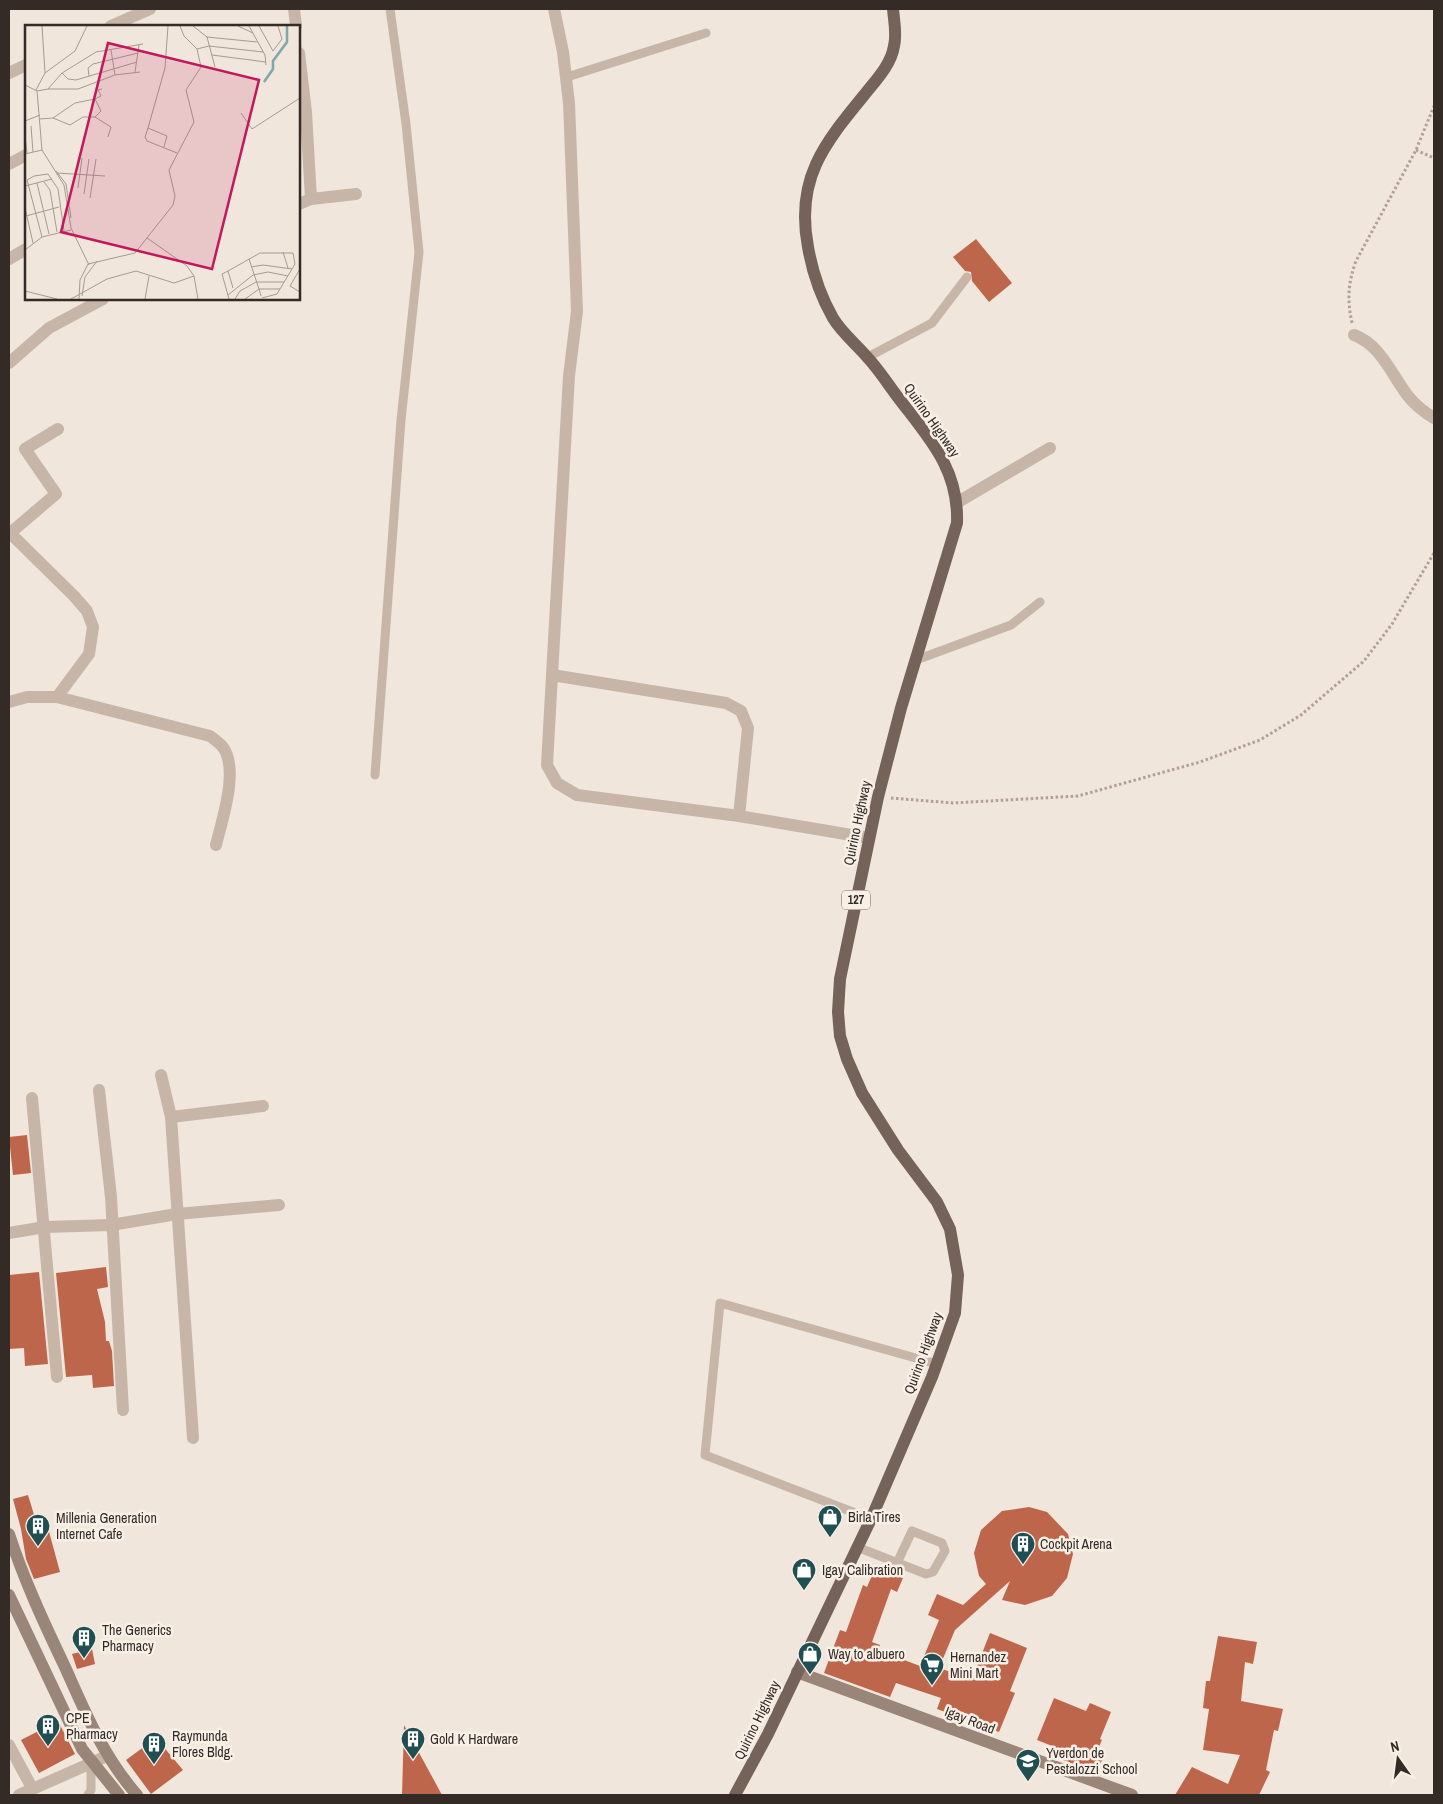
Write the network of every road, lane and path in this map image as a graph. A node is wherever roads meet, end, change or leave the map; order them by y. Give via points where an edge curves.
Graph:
1 (150, 9) edge
2 (294, 9) edge
3 (390, 9) edge
4 (554, 9) edge
5 (893, 9) edge
6 (113, 25) edge
7 (296, 25) edge
8 (706, 33) dead end
9 (25, 65) edge
10 (300, 72) edge
11 (9, 73) edge
12 (566, 77) junction
13 (1434, 106) edge
14 (302, 113) edge
15 (1416, 150) junction
16 (25, 156) edge
17 (1434, 158) edge
18 (9, 164) edge
19 (356, 194) dead end
20 (305, 201) edge
21 (25, 250) edge
22 (9, 259) edge
23 (967, 277) dead end
24 (101, 300) edge
25 (1354, 335) joint
26 (868, 357) junction
27 (9, 362) edge
28 (1434, 418) edge
29 (58, 429) dead end
30 (1050, 448) dead end
31 (958, 502) junction
32 (9, 533) edge
33 (1434, 553) edge
34 (1040, 602) dead end
35 (916, 660) junction
36 (552, 675) junction
37 (57, 697) junction
38 (9, 702) edge
39 (375, 775) dead end
40 (878, 797) junction
41 (739, 816) junction
42 (869, 838) junction
43 (216, 845) dead end
44 (161, 1075) dead end
45 (99, 1090) dead end
46 (32, 1098) dead end
47 (263, 1106) dead end
48 (171, 1117) junction
49 (279, 1205) dead end
50 (178, 1214) junction
51 (111, 1224) junction
52 (45, 1227) junction
53 (9, 1233) edge
54 (936, 1364) junction
55 (57, 1377) dead end
56 (123, 1410) dead end
57 (193, 1438) dead end
58 (871, 1519) junction
59 (9, 1534) edge
60 (857, 1547) junction
61 (897, 1563) junction
62 (9, 1595) edge
63 (797, 1672) junction
64 (9, 1745) edge
65 (107, 1756) junction
66 (91, 1763) junction
67 (32, 1788) junction
68 (1126, 1794) edge
69 (19, 1795) edge
70 (88, 1795) edge
71 (119, 1795) edge
72 (137, 1795) edge
73 (735, 1795) edge

1 - 6 street
2 - 7 street
3 - 39 lane via 420,252 402,420
4 - 12 street
5 - 26 main road, Quirino Highway / 127 via 896,30 888,65 822,151 810,175 804,216 808,248 824,300 846,335
8 - 12 lane
9 - 11 street
10 - 14 street
12 - 36 street via 570,103 577,311 569,376
13 - 15 path
14 - 20 street
15 - 17 path
15 - 25 path via 1349,280 1347,301
16 - 18 street
19 - 20 street
21 - 22 street
23 - 26 lane via 932,323
24 - 27 street via 49,328
25 - 28 street via 1365,339 1378,351 1408,396 1419,409
26 - 31 main road, Quirino Highway / 127 via 942,457 953,480
29 - 32 street via 25,450 56,494
30 - 31 street
31 - 35 main road, Quirino Highway / 127 via 952,542
32 - 37 street via 74,596 87,612 93,627 89,654
33 - 40 path via 1392,624 1364,661 1301,715 1260,740 1200,762 1078,796 952,803
34 - 35 lane via 1011,625
35 - 40 main road, Quirino Highway / 127
36 - 41 street via 547,765 557,783 577,795
36 - 41 street via 726,702 741,711 748,728
37 - 38 street via 27,697
37 - 43 street via 210,736 223,747 230,784
40 - 42 main road, Quirino Highway / 127
41 - 42 street
42 - 54 main road, Quirino Highway / 127 via 840,978 840,1036 847,1059 871,1109 937,1202 950,1229 958,1275 954,1313
44 - 48 street
45 - 51 street
46 - 52 street
47 - 48 street
48 - 50 street
49 - 50 street
50 - 51 street
50 - 57 street
51 - 52 street
51 - 56 street
52 - 53 street
52 - 55 street
54 - 58 main road, Quirino Highway / 127
54 - 58 lane via 720,1303 705,1456
58 - 60 main road, Quirino Highway / 127
59 - 65 street via 23,1577
60 - 61 lane
60 - 63 main road, Quirino Highway / 127
61 - 61 lane via 912,1531 942,1543 945,1551 933,1572 926,1574
62 - 66 street
63 - 68 street, Igay Road
63 - 73 main road, Quirino Highway / 127
64 - 67 street
65 - 66 street
65 - 72 street
66 - 67 street
66 - 70 lane via 91,1790
66 - 71 street
67 - 69 street

